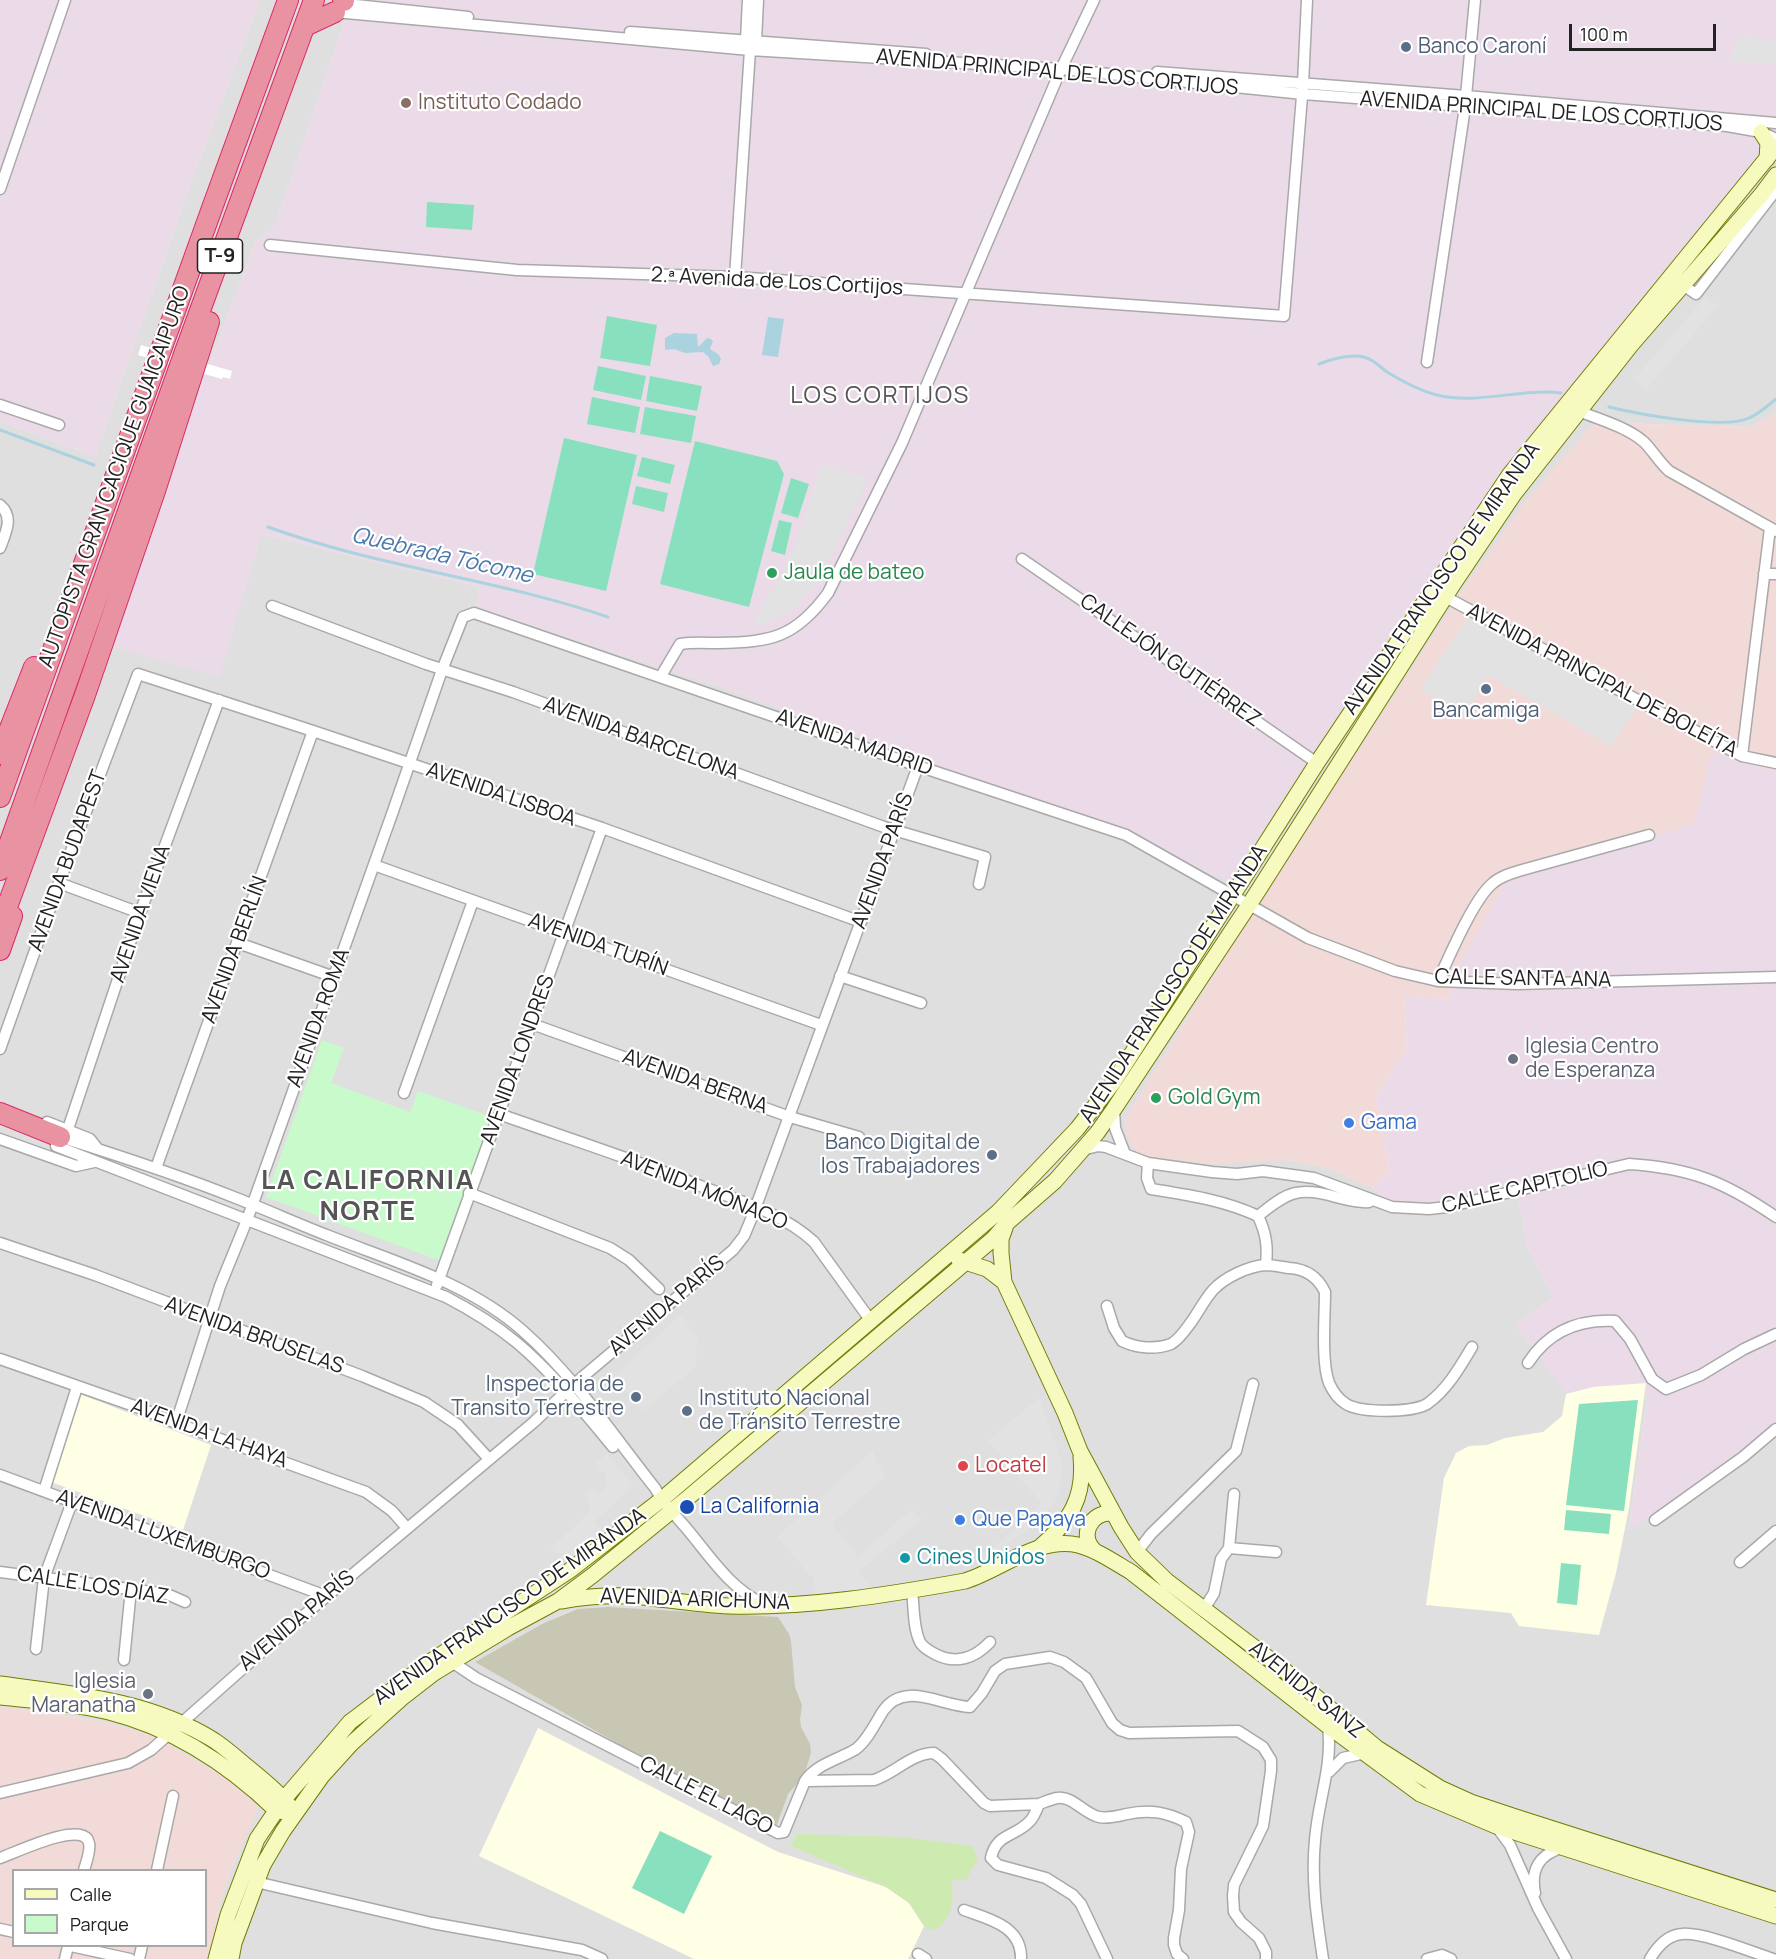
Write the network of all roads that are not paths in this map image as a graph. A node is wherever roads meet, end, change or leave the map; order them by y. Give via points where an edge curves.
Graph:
1 (65, 0) edge
2 (288, 0) edge
3 (314, 0) edge
4 (748, 0) edge
5 (758, 0) edge
6 (1094, 0) edge
7 (1307, 0) edge
8 (1475, 0) edge
9 (341, 4) edge
10 (280, 10) edge
11 (305, 26) junction
12 (751, 44) junction
13 (1064, 67) junction
14 (1303, 89) junction
15 (1466, 101) junction
16 (1776, 123) edge
17 (1761, 132) junction
18 (1776, 139) edge
19 (1772, 153) edge
20 (1776, 175) edge
21 (0, 189) edge
22 (1770, 193) edge
23 (241, 197) junction
24 (270, 245) dead end
25 (735, 277) junction
26 (968, 294) junction
27 (1427, 362) dead end
28 (0, 405) edge
29 (1579, 411) junction
30 (59, 425) dead end
31 (120, 467) junction
32 (0, 505) edge
33 (1773, 529) edge
34 (0, 548) edge
35 (1022, 559) dead end
36 (1764, 574) junction
37 (1776, 574) edge
38 (1432, 589) junction
39 (1445, 597) junction
40 (272, 606) dead end
41 (466, 614) joint
42 (442, 670) junction
43 (138, 674) joint
44 (661, 675) junction
45 (85, 695) junction
46 (219, 700) junction
47 (313, 731) junction
48 (0, 754) edge
49 (1742, 756) junction
50 (1317, 763) junction
51 (1776, 763) edge
52 (410, 764) junction
53 (918, 766) junction
54 (0, 797) edge
55 (602, 828) junction
56 (894, 830) junction
57 (1649, 835) dead end
58 (374, 865) junction
59 (0, 870) edge
60 (59, 883) junction
61 (979, 884) dead end
62 (1234, 895) junction
63 (473, 901) junction
64 (1249, 905) junction
65 (140, 913) junction
66 (861, 922) junction
67 (0, 926) edge
68 (564, 932) junction
69 (238, 943) junction
70 (0, 950) edge
71 (840, 976) junction
72 (334, 977) junction
73 (1776, 977) edge
74 (1438, 981) junction
75 (921, 1003) dead end
76 (532, 1024) junction
77 (821, 1025) junction
78 (0, 1049) edge
79 (404, 1093) dead end
80 (0, 1106) edge
81 (1114, 1109) junction
82 (0, 1113) edge
83 (499, 1113) junction
84 (790, 1116) junction
85 (0, 1124) edge
86 (859, 1137) dead end
87 (61, 1138) junction
88 (0, 1139) edge
89 (1081, 1150) junction
90 (1125, 1154) junction
91 (96, 1162) junction
92 (1148, 1163) junction
93 (156, 1168) junction
94 (469, 1193) junction
95 (1373, 1201) junction
96 (252, 1205) junction
97 (755, 1207) junction
98 (1258, 1216) junction
99 (1776, 1217) edge
100 (247, 1220) junction
101 (1008, 1222) junction
102 (0, 1243) edge
103 (967, 1261) junction
104 (937, 1265) junction
105 (1266, 1265) junction
106 (439, 1279) junction
107 (1004, 1282) junction
108 (659, 1289) dead end
109 (435, 1291) junction
110 (1107, 1306) dead end
111 (210, 1320) junction
112 (871, 1321) junction
113 (1776, 1334) edge
114 (1472, 1347) dead end
115 (0, 1359) edge
116 (1528, 1363) dead end
117 (1253, 1384) dead end
118 (77, 1387) junction
119 (569, 1388) junction
120 (176, 1423) junction
121 (1776, 1429) edge
122 (1080, 1451) junction
123 (489, 1459) junction
124 (0, 1475) edge
125 (44, 1491) junction
126 (1234, 1494) dead end
127 (72, 1502) junction
128 (666, 1505) junction
129 (1113, 1513) junction
130 (1655, 1520) dead end
131 (407, 1528) junction
132 (1776, 1531) edge
133 (1040, 1547) junction
134 (1229, 1548) junction
135 (1097, 1552) junction
136 (1137, 1552) junction
137 (1276, 1552) dead end
138 (1740, 1562) dead end
139 (0, 1572) edge
140 (44, 1578) junction
141 (131, 1589) junction
142 (912, 1590) junction
143 (326, 1596) junction
144 (558, 1601) junction
145 (185, 1602) dead end
146 (765, 1605) junction
147 (1204, 1609) junction
148 (990, 1642) dead end
149 (36, 1649) dead end
150 (124, 1660) dead end
151 (452, 1662) junction
152 (0, 1684) edge
153 (0, 1697) edge
154 (1328, 1726) junction
155 (174, 1728) junction
156 (1365, 1752) junction
157 (1327, 1775) junction
158 (805, 1780) junction
159 (0, 1793) edge
160 (173, 1796) dead end
161 (280, 1804) junction
162 (1039, 1804) junction
163 (295, 1814) junction
164 (1496, 1826) junction
165 (1565, 1847) junction
166 (0, 1858) edge
167 (84, 1869) edge
168 (157, 1869) edge
169 (256, 1882) junction
170 (1776, 1900) edge
171 (1538, 1908) junction
172 (964, 1910) dead end
173 (1776, 1916) edge
174 (74, 1947) edge
175 (130, 1959) edge
176 (216, 1959) edge
177 (231, 1959) edge
178 (602, 1959) edge
179 (1021, 1959) edge
180 (1107, 1959) edge
181 (1183, 1959) edge
182 (1266, 1959) edge
183 (1323, 1959) edge
184 (1427, 1959) edge
185 (1451, 1959) edge
186 (1566, 1959) edge
187 (1650, 1959) edge
188 (1773, 1959) edge

1 - 21 street
2 - 10 highway, AUTOPISTA GRAN CACIQUE GUAICAIPURO / T-9
3 - 11 highway, AUTOPISTA GRAN CACIQUE GUAICAIPURO / T-9
4 - 12 street
5 - 12 street
6 - 13 street
7 - 14 street
8 - 15 street
9 - 11 highway
9 - 12 street, AVENIDA PRINCIPAL DE LOS CORTIJOS
10 - 31 highway, AUTOPISTA GRAN CACIQUE GUAICAIPURO / T-9
11 - 23 highway, AUTOPISTA GRAN CACIQUE GUAICAIPURO / T-9
12 - 13 street, AVENIDA PRINCIPAL DE LOS CORTIJOS
12 - 25 street
13 - 14 street, AVENIDA PRINCIPAL DE LOS CORTIJOS
13 - 26 street
14 - 15 street, AVENIDA PRINCIPAL DE LOS CORTIJOS
14 - 26 street, 2.ª Avenida de Los Cortijos via 1284,316
15 - 16 street, AVENIDA PRINCIPAL DE LOS CORTIJOS
15 - 17 street, AVENIDA PRINCIPAL DE LOS CORTIJOS
15 - 27 street
17 - 18 street, AVENIDA PRINCIPAL DE LOS CORTIJOS
17 - 19 main road
19 - 38 main road, AVENIDA FRANCISCO DE MIRANDA via 1510,474
20 - 22 main road, AVENIDA FRANCISCO DE MIRANDA
22 - 29 main road, AVENIDA FRANCISCO DE MIRANDA via 1683,285
23 - 45 highway via 223,279
23 - 59 highway, AUTOPISTA GRAN CACIQUE GUAICAIPURO / T-9
24 - 25 street, 2.ª Avenida de Los Cortijos via 517,270
25 - 26 street, 2.ª Avenida de Los Cortijos
26 - 44 street via 902,443 828,593 814,611 795,628 772,638 750,643 680,644
28 - 30 street
29 - 33 street via 1636,436 1669,471
29 - 39 main road, AVENIDA FRANCISCO DE MIRANDA via 1514,494
31 - 48 highway via 104,486
31 - 54 highway, AUTOPISTA GRAN CACIQUE GUAICAIPURO / T-9
32 - 34 street via 7,512 7,528
33 - 36 street
35 - 50 street, CALLEJÓN GUTIÉRREZ
36 - 37 street
36 - 49 street
38 - 39 street, AVENIDA PRINCIPAL DE BOLEÍTA
38 - 50 main road, AVENIDA FRANCISCO DE MIRANDA
39 - 49 street, AVENIDA PRINCIPAL DE BOLEÍTA
39 - 64 main road, AVENIDA FRANCISCO DE MIRANDA
40 - 42 street, AVENIDA BARCELONA
41 - 42 street, AVENIDA ROMA
41 - 44 street, AVENIDA MADRID via 474,613
42 - 52 street, AVENIDA ROMA
42 - 56 street, AVENIDA BARCELONA
43 - 46 street, AVENIDA LISBOA
43 - 60 street, AVENIDA BUDAPEST
44 - 53 street, AVENIDA MADRID
45 - 67 highway
45 - 70 highway
46 - 47 street, AVENIDA LISBOA
46 - 65 street, AVENIDA VIENA
47 - 52 street, AVENIDA LISBOA
47 - 69 street, AVENIDA BERLÍN
49 - 51 street, AVENIDA PRINCIPAL DE BOLEÍTA
50 - 62 main road, AVENIDA FRANCISCO DE MIRANDA
52 - 55 street, AVENIDA LISBOA
52 - 58 street, AVENIDA ROMA
53 - 56 street, AVENIDA PARÍS
53 - 62 street, AVENIDA MADRID via 1126,835
55 - 66 street, AVENIDA LISBOA
55 - 68 street, AVENIDA LONDRES
56 - 61 street, AVENIDA BARCELONA via 985,857
56 - 66 street, AVENIDA PARÍS
57 - 74 street via 1522,870 1492,883
58 - 63 street, AVENIDA TURÍN
58 - 72 street, AVENIDA ROMA
60 - 65 street
60 - 78 street, AVENIDA BUDAPEST
62 - 64 street, AVENIDA MADRID
62 - 104 main road, AVENIDA FRANCISCO DE MIRANDA via 1113,1083 1077,1129 998,1212
63 - 68 street, AVENIDA TURÍN
63 - 79 street
64 - 74 street, CALLE SANTA ANA via 1308,938 1395,971
64 - 81 main road, AVENIDA FRANCISCO DE MIRANDA
65 - 87 street, AVENIDA VIENA
66 - 71 street, AVENIDA PARÍS
68 - 76 street, AVENIDA LONDRES
68 - 77 street, AVENIDA TURÍN
69 - 72 street
69 - 93 street, AVENIDA BERLÍN
71 - 75 street
71 - 77 street, AVENIDA PARÍS
72 - 96 street, AVENIDA ROMA
73 - 74 street, CALLE SANTA ANA via 1516,984
76 - 83 street, AVENIDA LONDRES
76 - 84 street, AVENIDA BERNA
77 - 84 street, AVENIDA PARÍS
80 - 87 street
81 - 89 main road, AVENIDA FRANCISCO DE MIRANDA
81 - 90 street via 1115,1128
82 - 87 highway
83 - 94 street, AVENIDA LONDRES
83 - 97 street, AVENIDA MÓNACO
84 - 86 street, AVENIDA BERNA
84 - 97 street, AVENIDA PARÍS
85 - 87 highway
87 - 91 street
87 - 93 street
88 - 91 street via 76,1166
89 - 90 street, CALLE CAPITOLIO via 1098,1146
89 - 101 main road, AVENIDA FRANCISCO DE MIRANDA via 1055,1181
90 - 92 street, CALLE CAPITOLIO
91 - 100 street
92 - 95 street, CALLE CAPITOLIO via 1212,1172 1263,1171 1314,1178
92 - 98 street via 1151,1188 1211,1199
93 - 96 street
94 - 106 street, AVENIDA LONDRES
94 - 108 street via 610,1248
95 - 98 street via 1352,1202 1316,1191 1302,1191 1286,1196
95 - 99 street, CALLE CAPITOLIO via 1392,1207 1438,1208 1629,1164 1648,1164 1719,1183
96 - 100 street, AVENIDA ROMA
96 - 106 street
97 - 112 street, AVENIDA MÓNACO via 813,1242
97 - 119 street, AVENIDA PARÍS via 744,1236 733,1250
98 - 105 street via 1266,1232
100 - 109 street
100 - 111 street, AVENIDA ROMA
101 - 103 main road, AVENIDA FRANCISCO DE MIRANDA
101 - 107 main road via 1001,1239
102 - 111 street, AVENIDA BRUSELAS
103 - 104 main road via 951,1259
103 - 107 main road
103 - 128 main road, AVENIDA FRANCISCO DE MIRANDA
104 - 112 main road, AVENIDA FRANCISCO DE MIRANDA
105 - 110 street via 1228,1278 1214,1289 1183,1334 1161,1346 1138,1347 1122,1341
105 - 114 street via 1296,1268 1320,1282 1325,1292 1326,1370 1335,1395 1348,1405 1391,1411 1425,1405 1456,1373
106 - 109 street, AVENIDA LONDRES
106 - 119 street via 490,1307 522,1331
107 - 122 main road, AVENIDA SANZ
109 - 119 street via 488,1321
111 - 120 street, AVENIDA ROMA
111 - 123 street, AVENIDA BRUSELAS via 424,1402 458,1425
112 - 128 main road, AVENIDA FRANCISCO DE MIRANDA
113 - 116 street via 1669,1389 1652,1379 1615,1321 1570,1327 1542,1344
115 - 118 street, AVENIDA LA HAYA
117 - 136 street via 1236,1451
118 - 120 street, AVENIDA LA HAYA
118 - 125 street
119 - 123 street, AVENIDA PARÍS
119 - 128 street via 650,1491
120 - 131 street, AVENIDA LA HAYA via 366,1492
121 - 130 street
122 - 129 main road, AVENIDA SANZ
122 - 133 main road via 1082,1478 1076,1504
123 - 131 street, AVENIDA PARÍS
124 - 125 street, AVENIDA LUXEMBURGO
125 - 127 street, AVENIDA LUXEMBURGO
126 - 134 street
127 - 140 street
127 - 143 street, AVENIDA LUXEMBURGO
128 - 144 main road, AVENIDA FRANCISCO DE MIRANDA via 593,1575
128 - 146 street via 732,1581
128 - 161 main road, AVENIDA FRANCISCO DE MIRANDA via 371,1705 333,1740
129 - 135 main road via 1093,1518 1088,1526 1087,1538
129 - 136 main road, AVENIDA SANZ
131 - 143 street, AVENIDA PARÍS
132 - 138 street
133 - 135 main road, AVENIDA SANZ via 1075,1544
133 - 142 main road, AVENIDA ARICHUNA via 978,1577
134 - 137 street
134 - 147 street via 1221,1559 1215,1593
135 - 154 main road, AVENIDA SANZ via 1131,1572
136 - 147 main road, AVENIDA SANZ
139 - 140 street, CALLE LOS DÍAZ
140 - 141 street, CALLE LOS DÍAZ
140 - 149 street
141 - 145 street, CALLE LOS DÍAZ via 167,1594
141 - 150 street
142 - 146 main road, AVENIDA ARICHUNA
142 - 148 street via 917,1634 925,1648 955,1661 980,1653
143 - 155 street, AVENIDA PARÍS
144 - 146 main road, AVENIDA ARICHUNA via 625,1596 728,1606
144 - 151 main road, AVENIDA FRANCISCO DE MIRANDA
147 - 170 main road, AVENIDA SANZ via 1377,1748 1440,1788 1470,1802
151 - 158 street, CALLE EL LAGO via 476,1678 778,1833 784,1832
151 - 163 main road, AVENIDA FRANCISCO DE MIRANDA via 403,1697 351,1744 321,1776
152 - 155 main road via 100,1698 140,1708
153 - 155 main road via 106,1711
154 - 156 main road, AVENIDA SANZ
154 - 157 street
155 - 159 street, AVENIDA PARÍS via 151,1750 128,1763
155 - 161 main road via 216,1742
156 - 157 street via 1342,1758
156 - 164 main road, AVENIDA SANZ via 1420,1794
157 - 183 street via 1313,1856
158 - 162 street via 874,1780 922,1755 934,1753 990,1806
158 - 182 street via 812,1772 859,1746 888,1704 899,1696 970,1707 995,1671 1005,1664 1050,1657 1064,1662 1086,1678 1120,1730 1238,1731 1263,1747 1271,1760 1263,1826 1242,1865 1233,1896 1234,1912 1259,1938
160 - 168 street
161 - 163 main road
161 - 176 main road, AVENIDA FRANCISCO DE MIRANDA via 248,1860
162 - 180 street via 1032,1820 998,1841 991,1858 998,1865 1046,1878 1072,1895 1081,1904
162 - 181 street via 1067,1798 1098,1817 1153,1810 1186,1822 1189,1832 1180,1869 1174,1938 1177,1954
163 - 169 main road, AVENIDA FRANCISCO DE MIRANDA
164 - 165 main road, AVENIDA SANZ
164 - 171 street via 1510,1845
165 - 171 street via 1550,1853 1536,1867 1533,1881
165 - 173 main road, AVENIDA SANZ
166 - 167 street via 67,1833 79,1833 90,1844
169 - 177 main road, AVENIDA FRANCISCO DE MIRANDA
169 - 178 street via 432,1923 582,1950
171 - 186 street
172 - 179 street via 997,1921 1010,1930 1022,1950
174 - 175 street
184 - 185 street via 1442,1954
187 - 188 street via 1663,1942 1681,1934 1704,1937

